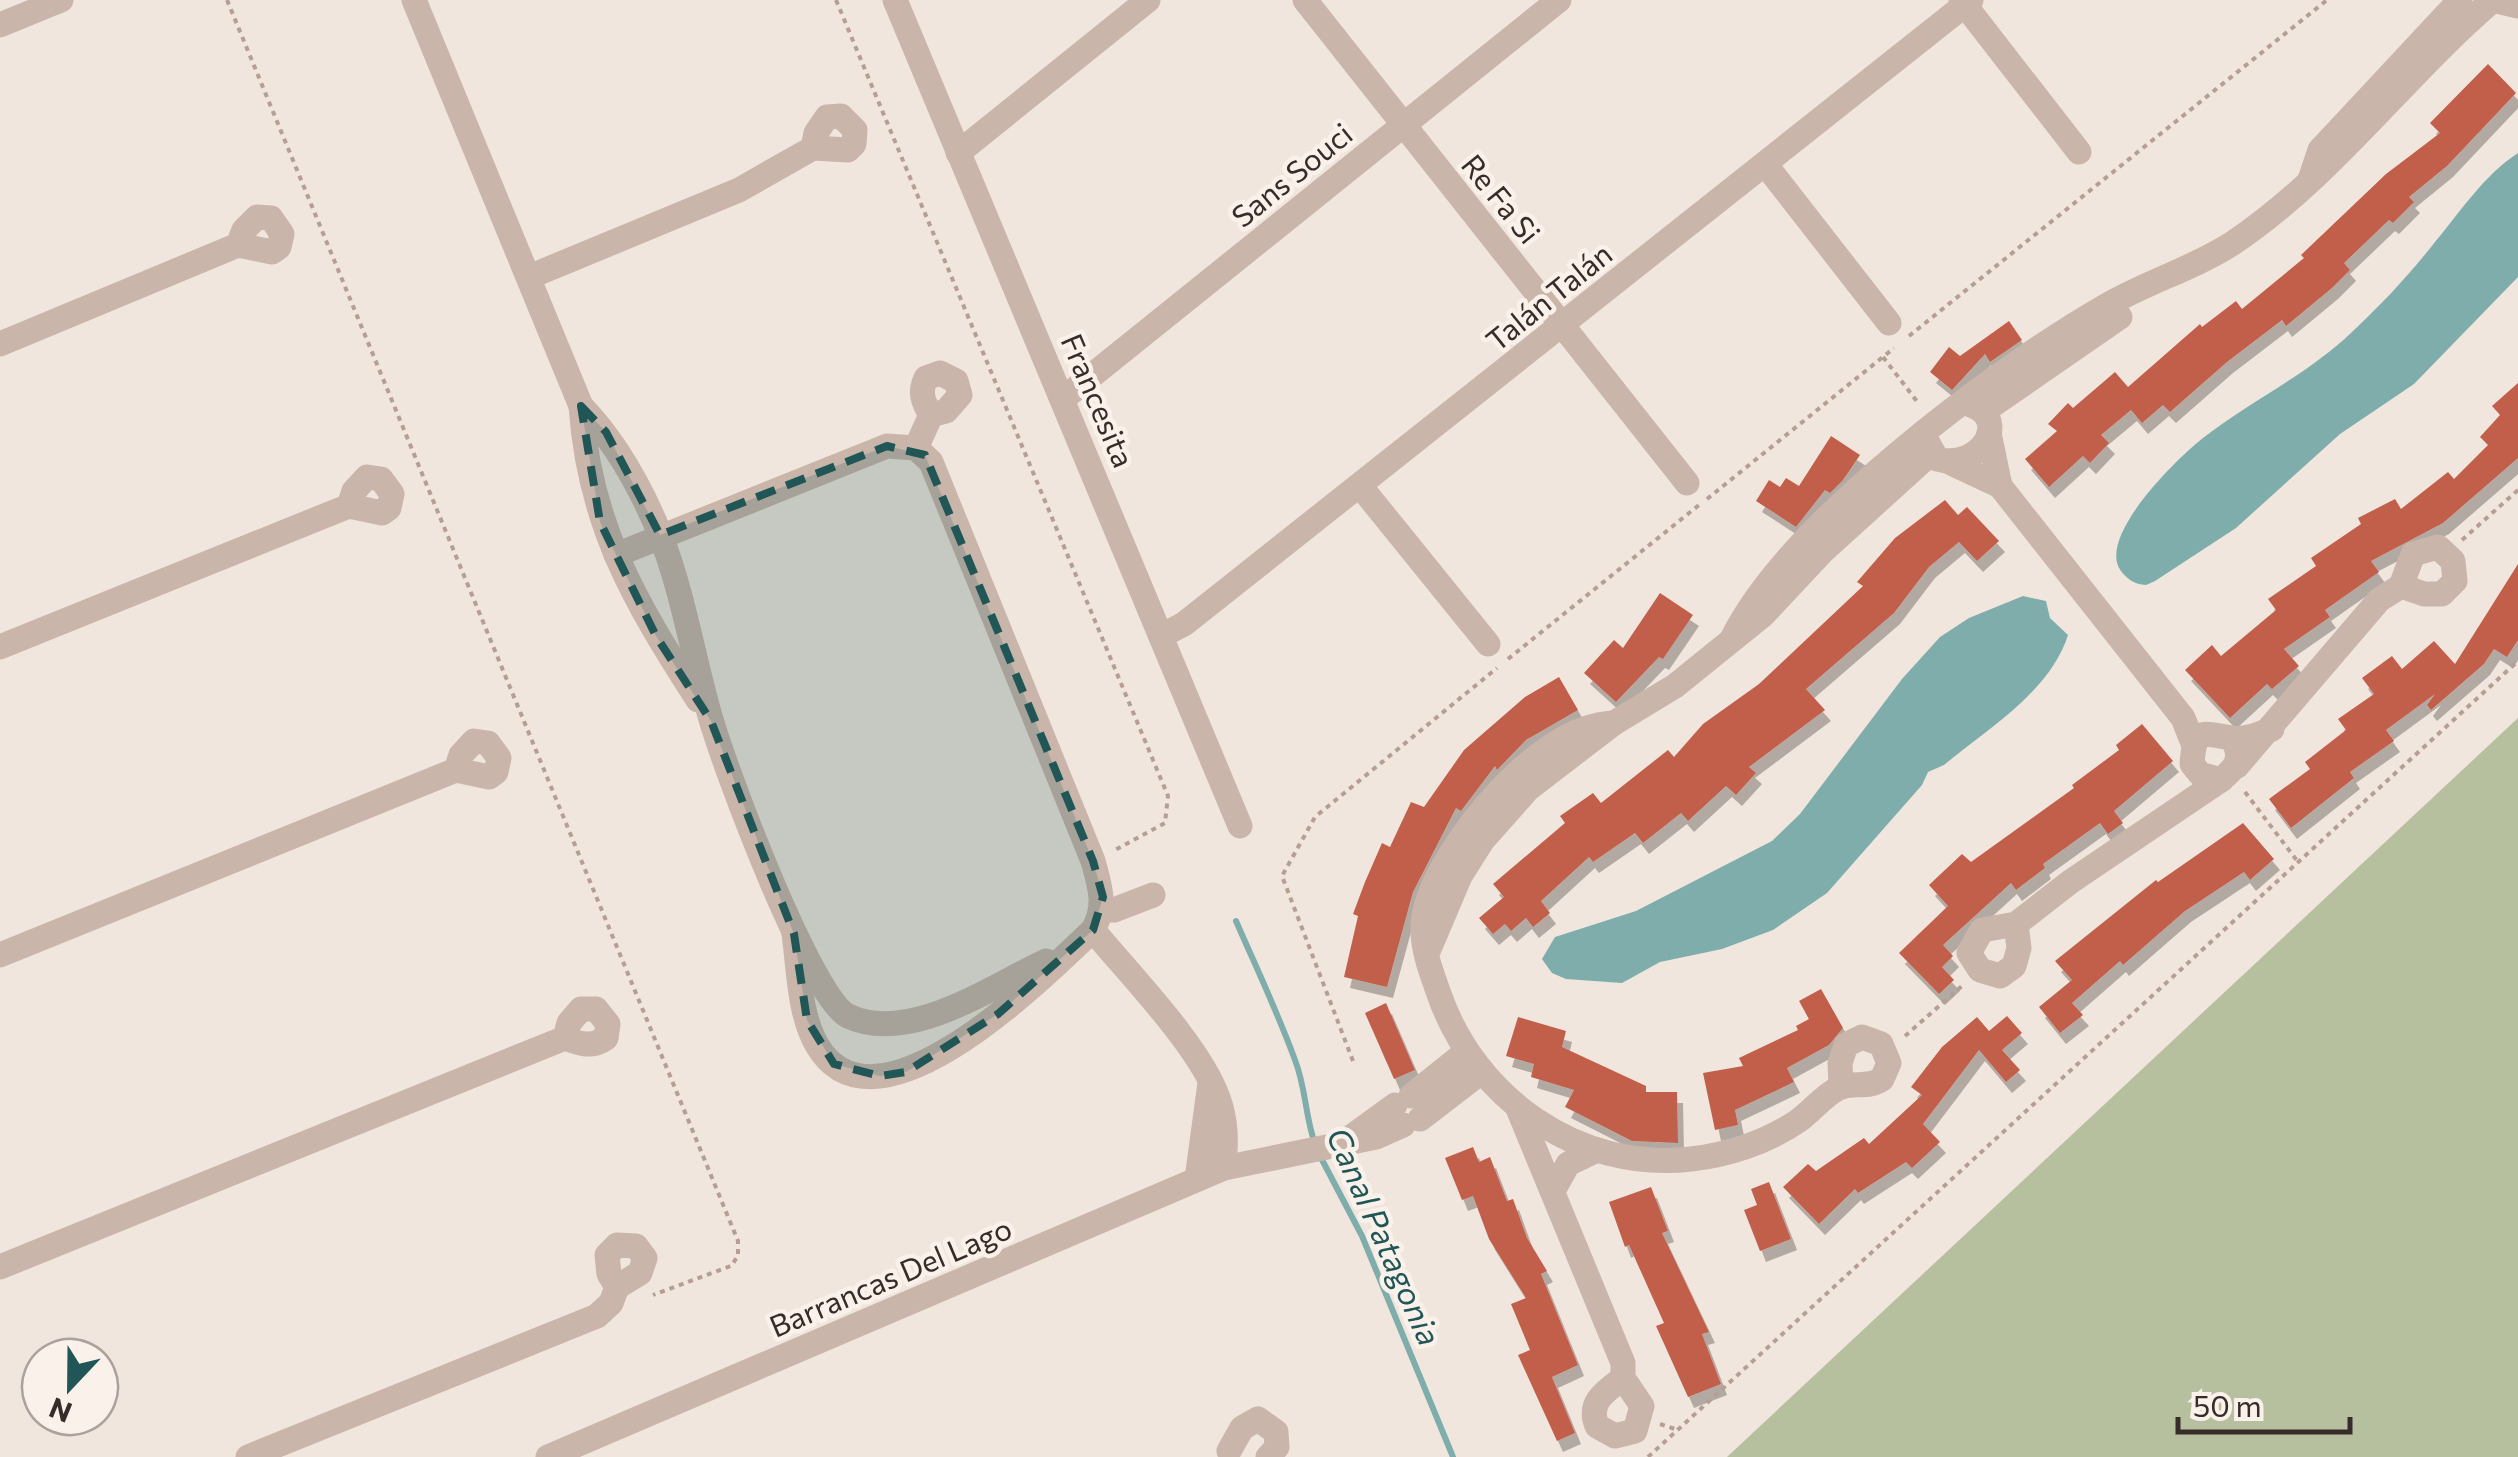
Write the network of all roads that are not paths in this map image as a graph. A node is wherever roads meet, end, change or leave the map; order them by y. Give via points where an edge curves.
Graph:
1 (61, 0) edge
2 (894, 0) edge
3 (1148, 0) edge
4 (1305, 0) edge
5 (1559, 0) edge
6 (2460, 0) edge
7 (1966, 2) edge
8 (423, 3) edge
9 (2511, 5) edge
10 (0, 25) edge
11 (1402, 126) junction
12 (814, 148) dead end
13 (958, 152) junction
14 (2078, 152) dead end
15 (1764, 164) junction
16 (2310, 180) junction
17 (238, 245) dead end
18 (529, 277) junction
19 (1889, 322) dead end
20 (1563, 327) junction
21 (0, 344) edge
22 (1064, 398) junction
23 (581, 406) junction
24 (932, 415) dead end
25 (1979, 416) junction
26 (1936, 442) junction
27 (916, 448) junction
28 (1687, 482) dead end
29 (2000, 486) junction
30 (1361, 487) junction
31 (348, 506) dead end
32 (660, 535) junction
33 (616, 555) junction
34 (2401, 586) junction
35 (1161, 636) junction
36 (1488, 644) dead end
37 (0, 647) edge
38 (711, 721) junction
39 (2272, 729) junction
40 (2207, 744) junction
41 (456, 770) dead end
42 (2229, 773) junction
43 (2181, 805) junction
44 (1240, 826) dead end
45 (1153, 895) dead end
46 (1097, 920) junction
47 (794, 934) junction
48 (1072, 948) junction
49 (0, 954) edge
50 (1980, 970) road end
51 (565, 1038) dead end
52 (1473, 1062) junction
53 (1210, 1083) junction
54 (1841, 1086) junction
55 (1520, 1110) junction
56 (1597, 1150) junction
57 (1224, 1168) junction
58 (1198, 1178) junction
59 (1553, 1191) junction
60 (0, 1267) edge
61 (617, 1287) dead end
62 (1623, 1378) dead end
63 (1230, 1455) edge
64 (248, 1457) edge
65 (548, 1457) edge
66 (1268, 1457) edge

1 - 10 street
2 - 13 street, Francesita
3 - 13 street
4 - 11 street, Re Fa Si
5 - 11 street, Sans Souci
6 - 16 street via 2320,150
7 - 14 street
7 - 15 street, Talán Talán
8 - 18 street
9 - 16 street via 2449,37 2339,158
11 - 20 street, Re Fa Si
11 - 22 street, Sans Souci
12 - 18 street via 739,190
13 - 22 street, Francesita
15 - 19 street
15 - 20 street, Talán Talán
16 - 25 street via 2234,242 2104,306
17 - 21 street
18 - 23 street
20 - 28 street, Re Fa Si
20 - 30 street, Talán Talán
22 - 35 street, Francesita
23 - 32 street via 606,432
23 - 33 street via 591,489
24 - 27 street
25 - 26 street
25 - 26 street via 1975,456
25 - 29 street
26 - 29 street
26 - 52 street via 1844,504 1749,605 1734,636 1676,686 1614,723 1528,789 1501,818 1460,876 1427,953 1444,1010
27 - 32 street via 887,446
27 - 46 street via 932,462 1093,861 1103,897
29 - 40 street
30 - 35 street, Talán Talán
30 - 36 street
31 - 37 street
32 - 33 street
32 - 38 street
33 - 38 street via 656,636
34 - 34 street via 2434,596 2450,589 2456,570 2447,552 2429,546 2414,554
34 - 39 street via 2372,608
35 - 44 street, Francesita
38 - 47 street
39 - 40 street
39 - 42 street
40 - 42 street via 2240,752
40 - 42 street via 2200,774
40 - 43 street
41 - 49 street
42 - 43 street
43 - 50 street via 2016,924 1975,936 1969,952
45 - 46 street
46 - 48 street
46 - 53 street
47 - 48 street via 833,1006 875,1022 941,1010
47 - 48 street via 806,1020 818,1048 834,1064 880,1076 906,1072 965,1038
51 - 60 street
52 - 55 street
52 - 57 street, Barrancas Del Lago via 1407,1111 1339,1146
53 - 57 street via 1227,1132
53 - 58 street
54 - 54 street via 1882,1079 1887,1052 1872,1039 1853,1039 1841,1052
54 - 56 street via 1796,1122 1714,1156 1637,1159
55 - 56 street
55 - 59 street
56 - 59 street via 1568,1164
57 - 58 street, Barrancas Del Lago
58 - 65 street, Barrancas Del Lago
59 - 62 street
61 - 64 street via 597,1316
63 - 66 street via 1242,1428 1258,1418 1276,1432 1277,1448

